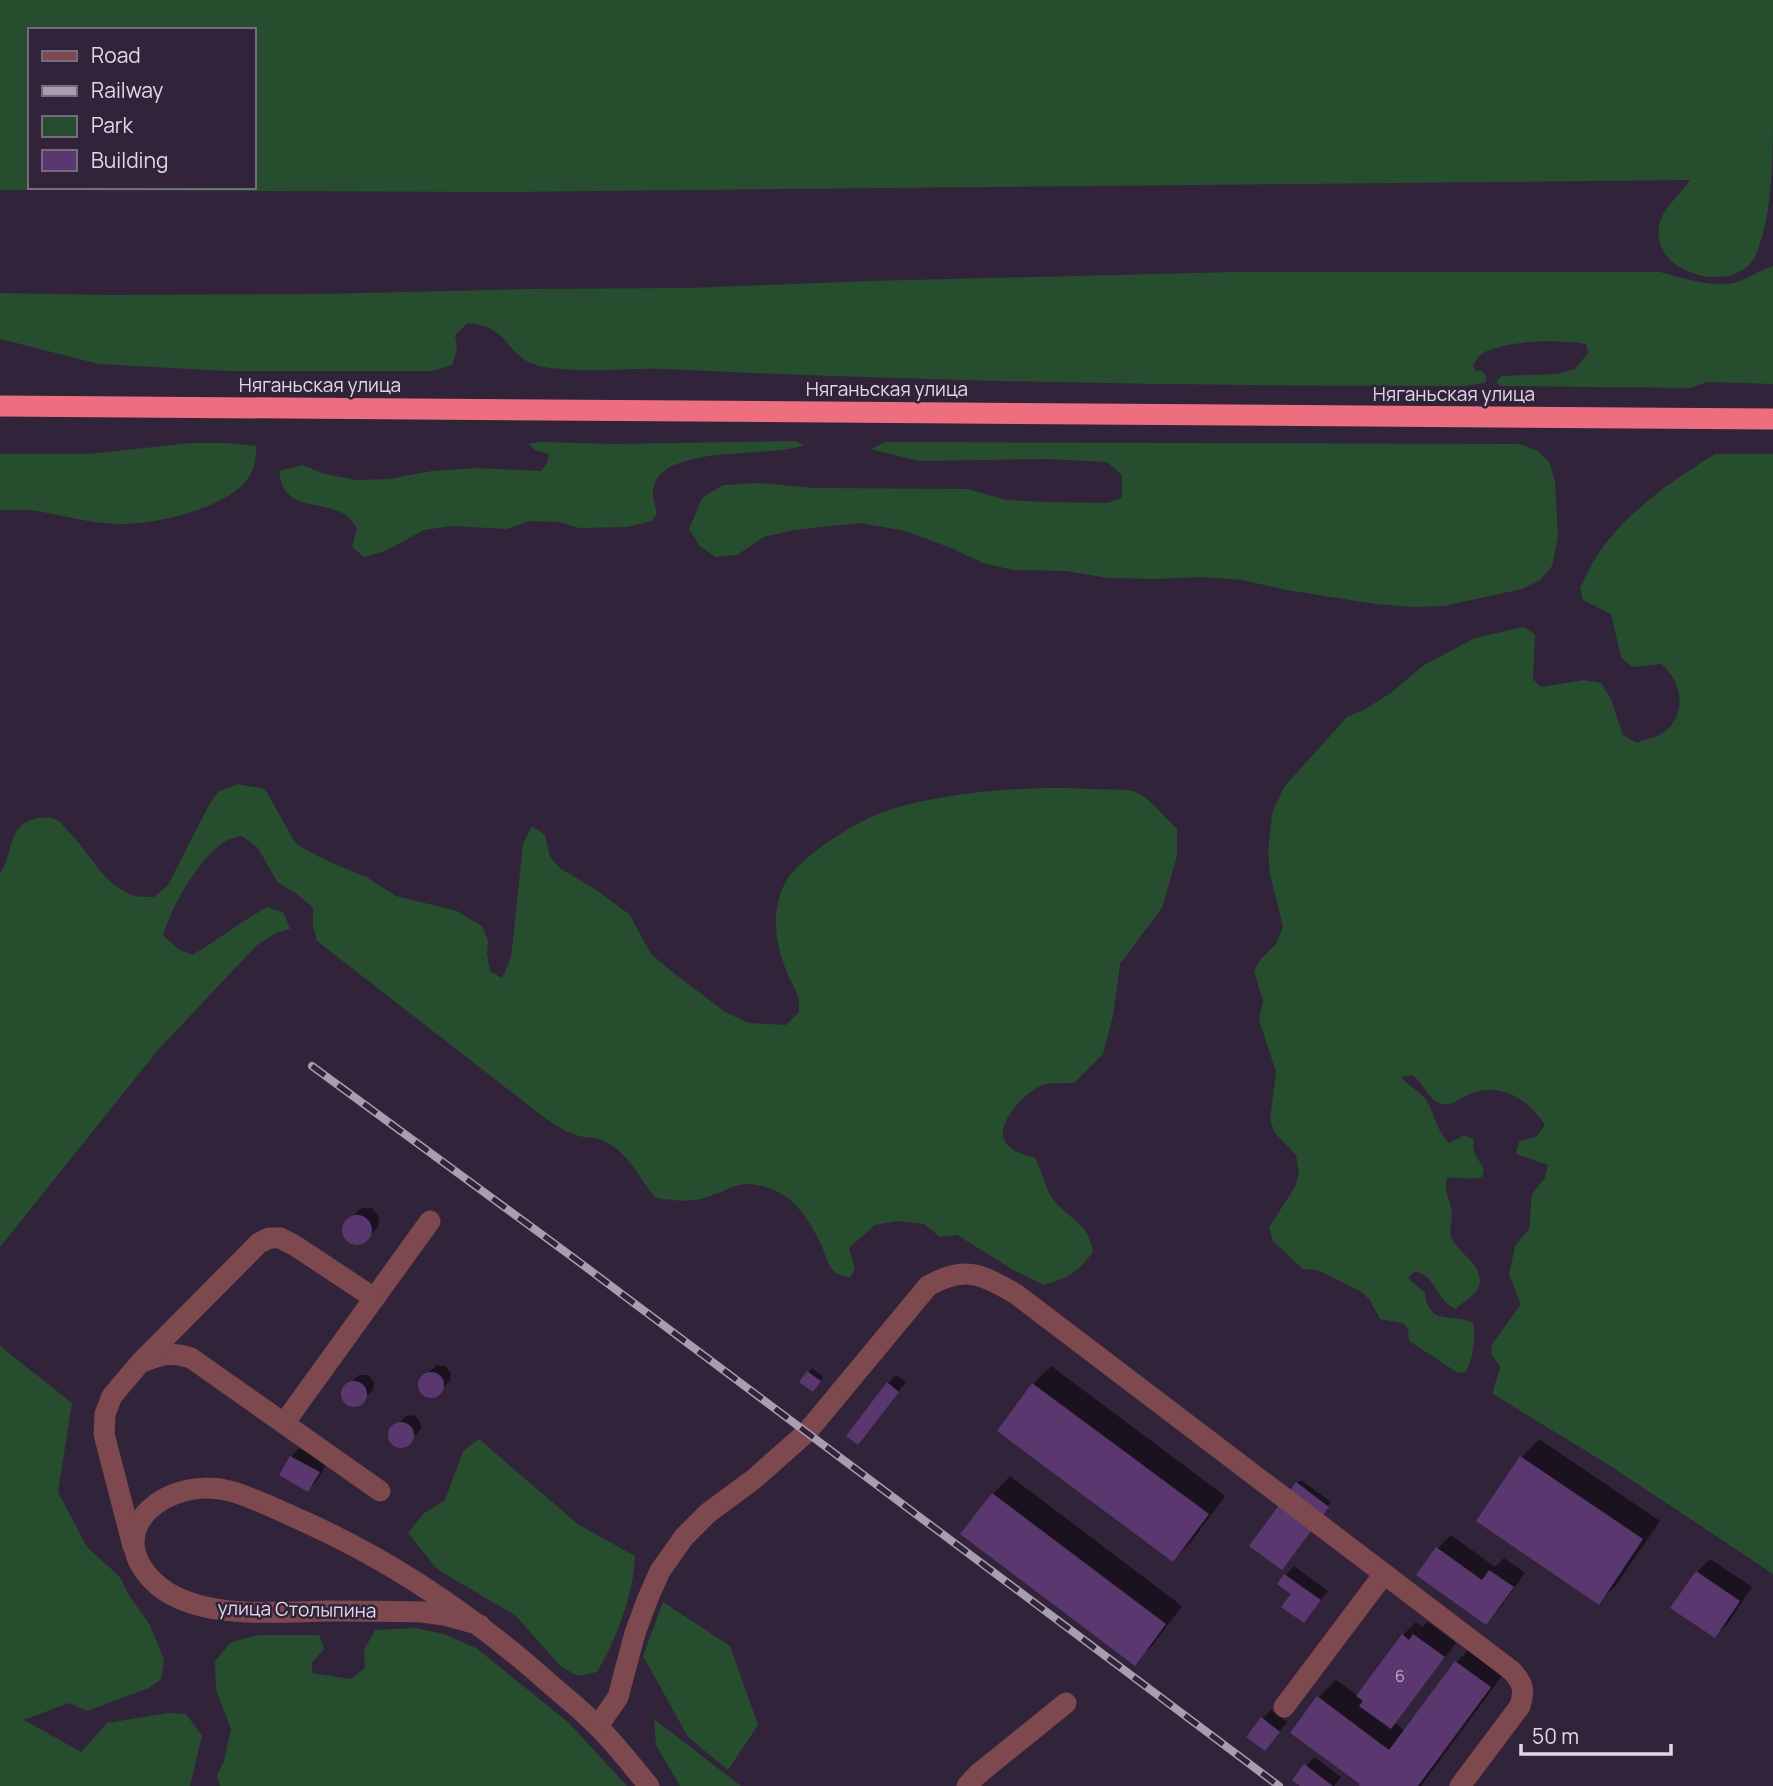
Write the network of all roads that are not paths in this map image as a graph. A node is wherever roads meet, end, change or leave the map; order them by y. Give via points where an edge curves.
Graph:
1 (0, 407) edge
2 (1773, 419) edge
3 (430, 1221) dead end
4 (374, 1298) junction
5 (140, 1363) junction
6 (285, 1422) junction
7 (380, 1491) dead end
8 (135, 1552) junction
9 (1384, 1574) junction
10 (480, 1625) junction
11 (1066, 1703) dead end
12 (1284, 1707) dead end
13 (598, 1726) junction
14 (649, 1786) edge
15 (967, 1786) edge
16 (1460, 1786) edge

1 - 2 highway, Няганьская улица
3 - 4 street
4 - 5 street via 294,1245 269,1238 244,1257
4 - 6 street
5 - 6 street via 166,1353 191,1358
5 - 8 street via 113,1396 103,1424
6 - 7 street
8 - 10 street, улица Столыпина via 142,1570 159,1587 207,1607 244,1612 422,1612
8 - 10 street, улица Столыпина via 135,1532 158,1502 201,1486 230,1491 352,1544
9 - 12 street
9 - 13 street via 1016,1294 983,1278 946,1275 912,1303 793,1447 684,1537 660,1571 635,1633 618,1697
9 - 16 street via 1512,1671 1525,1692 1520,1706
10 - 13 street, улица Столыпина
11 - 15 street
13 - 14 street, улица Столыпина

